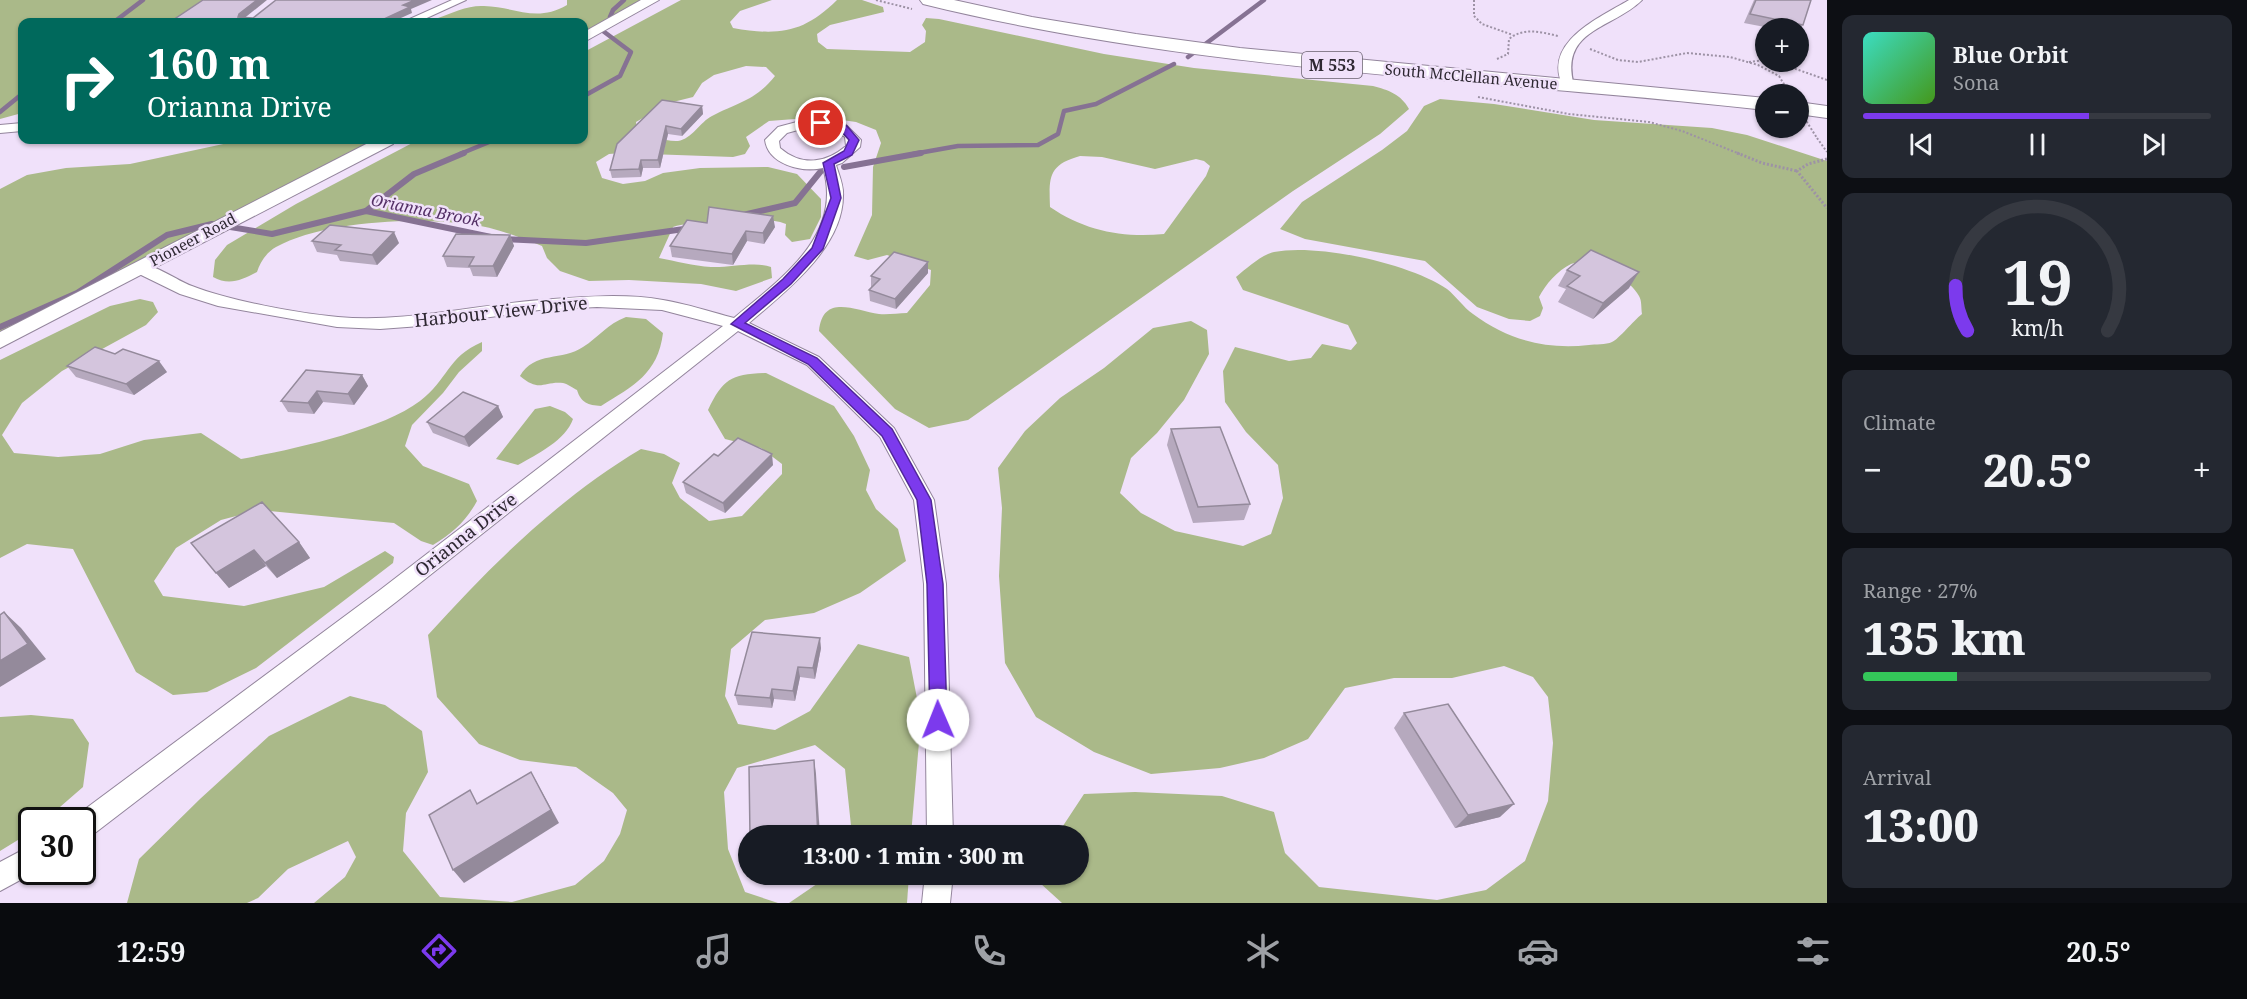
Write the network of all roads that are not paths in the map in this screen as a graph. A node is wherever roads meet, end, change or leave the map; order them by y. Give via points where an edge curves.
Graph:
1 (461, 0) edge
2 (652, 0) edge
3 (929, 0) edge
4 (1637, 0) edge
5 (419, 18) edge
6 (588, 36) edge
7 (1568, 85) junction
8 (1755, 103) edge
9 (1809, 110) edge
10 (1827, 112) edge
11 (18, 127) edge
12 (0, 129) edge
13 (379, 144) edge
14 (828, 163) junction
15 (139, 268) junction
16 (737, 324) junction
17 (0, 341) edge
18 (96, 816) edge
19 (940, 825) edge
20 (18, 867) edge
21 (0, 878) edge
22 (938, 885) edge
23 (936, 903) edge

1 - 5 street
2 - 6 street
3 - 7 main road, South McClellan Avenue / M 553 via 1067,29 1210,51
4 - 7 street via 1572,42 1564,55 1562,70
7 - 8 main road, South McClellan Avenue / M 553
9 - 10 main road
11 - 12 street
13 - 15 street, Pioneer Road
14 - 14 street via 840,159 853,147 854,140 843,128 821,123 795,125 775,136 771,143 771,150 787,161
14 - 16 street, Orianna Drive via 836,198 817,249
15 - 16 street, Harbour View Drive via 224,302 337,322 434,321 539,305 597,302 662,305
15 - 17 street, Pioneer Road
16 - 18 street, Orianna Drive via 388,596
16 - 19 street, Harbour View Drive via 813,361 888,433 924,500 935,584
20 - 21 street
22 - 23 street

